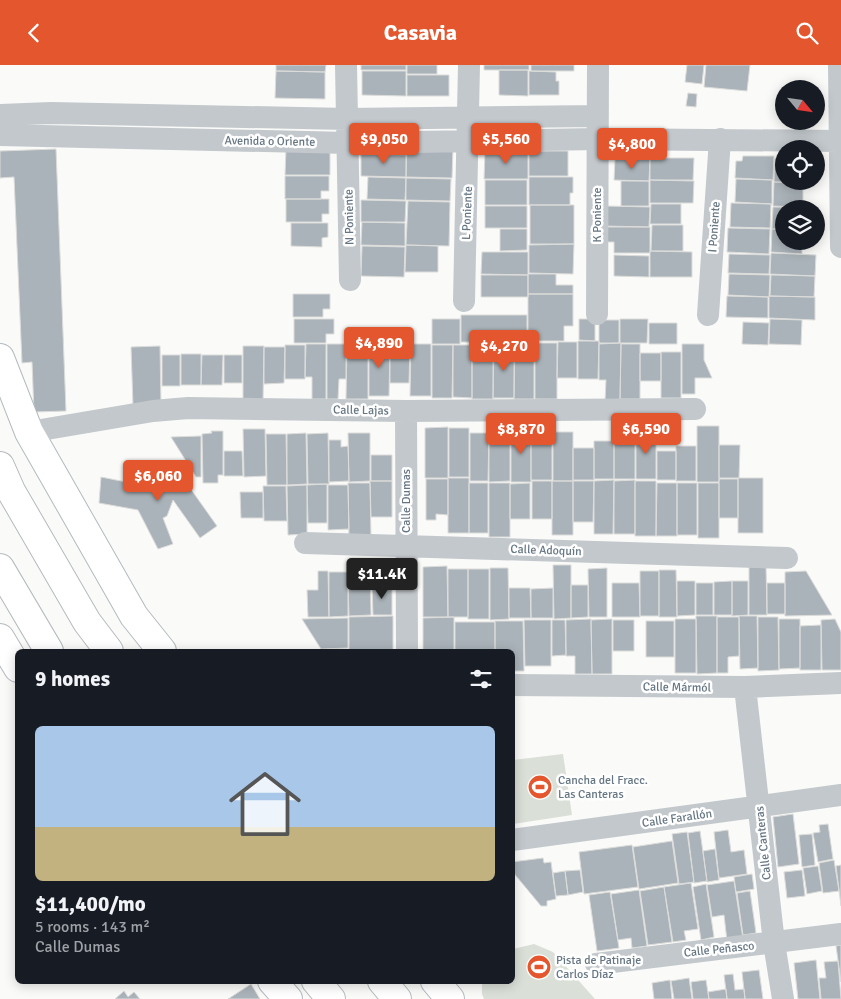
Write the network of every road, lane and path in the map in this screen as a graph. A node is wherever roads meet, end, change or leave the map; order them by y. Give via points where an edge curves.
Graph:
1 (346, 65) edge
2 (470, 65) edge
3 (598, 65) edge
4 (839, 65) edge
5 (0, 115) edge
6 (597, 116) junction
7 (469, 118) junction
8 (347, 119) junction
9 (0, 135) edge
10 (598, 139) junction
11 (720, 139) junction
12 (839, 141) junction
13 (469, 142) junction
14 (348, 143) junction
15 (841, 247) edge
16 (350, 280) dead end
17 (464, 301) dead end
18 (597, 314) dead end
19 (708, 315) dead end
20 (0, 358) edge
21 (694, 409) dead end
22 (406, 411) junction
23 (29, 432) junction
24 (0, 466) edge
25 (305, 543) dead end
26 (406, 545) junction
27 (787, 558) dead end
28 (0, 568) edge
29 (0, 638) edge
30 (47, 649) edge
31 (108, 649) edge
32 (160, 649) edge
33 (407, 649) edge
34 (15, 663) edge
35 (841, 683) edge
36 (515, 685) edge
37 (745, 687) junction
38 (841, 795) edge
39 (759, 807) junction
40 (515, 840) edge
41 (841, 934) edge
42 (774, 943) junction
43 (596, 964) dead end
44 (275, 984) edge
45 (318, 984) edge
46 (384, 984) edge
47 (438, 984) edge
48 (288, 999) edge
49 (331, 999) edge
50 (397, 999) edge
51 (450, 999) edge
52 (784, 999) edge

1 - 8 street, N Poniente
2 - 7 street, L Poniente
3 - 6 street, K Poniente
4 - 12 street
5 - 8 street, Avenida o Oriente via 51,113
6 - 7 street, Avenida o Oriente
6 - 10 street, K Poniente
7 - 8 street, Avenida o Oriente
7 - 13 street, L Poniente
8 - 14 street, N Poniente
9 - 14 street, Avenida o Oriente
10 - 11 street, Avenida o Oriente
10 - 13 street, Avenida o Oriente
10 - 18 street, K Poniente
11 - 12 street, Avenida o Oriente
11 - 19 street, I Poniente
12 - 15 street
13 - 14 street, Avenida o Oriente
13 - 17 street, L Poniente
14 - 16 street, N Poniente
20 - 23 street
21 - 22 street, Calle Lajas
22 - 23 street, Calle Lajas via 188,408
22 - 26 street, Calle Dumas
23 - 32 street via 134,616
24 - 31 street via 82,614
25 - 26 street, Calle Adoquín
26 - 27 street, Calle Adoquín
26 - 33 street, Calle Dumas
28 - 30 street
29 - 34 street
35 - 37 street, Calle Mármól
36 - 37 street, Calle Mármól
37 - 39 street, Calle Canteras
38 - 39 street, Calle Farallón
39 - 40 street, Calle Farallón
39 - 42 street, Calle Canteras
41 - 42 street, Calle Peñasco
42 - 43 street, Calle Peñasco
42 - 52 street, Calle Canteras
44 - 48 street
45 - 49 street
46 - 50 street
47 - 51 street

